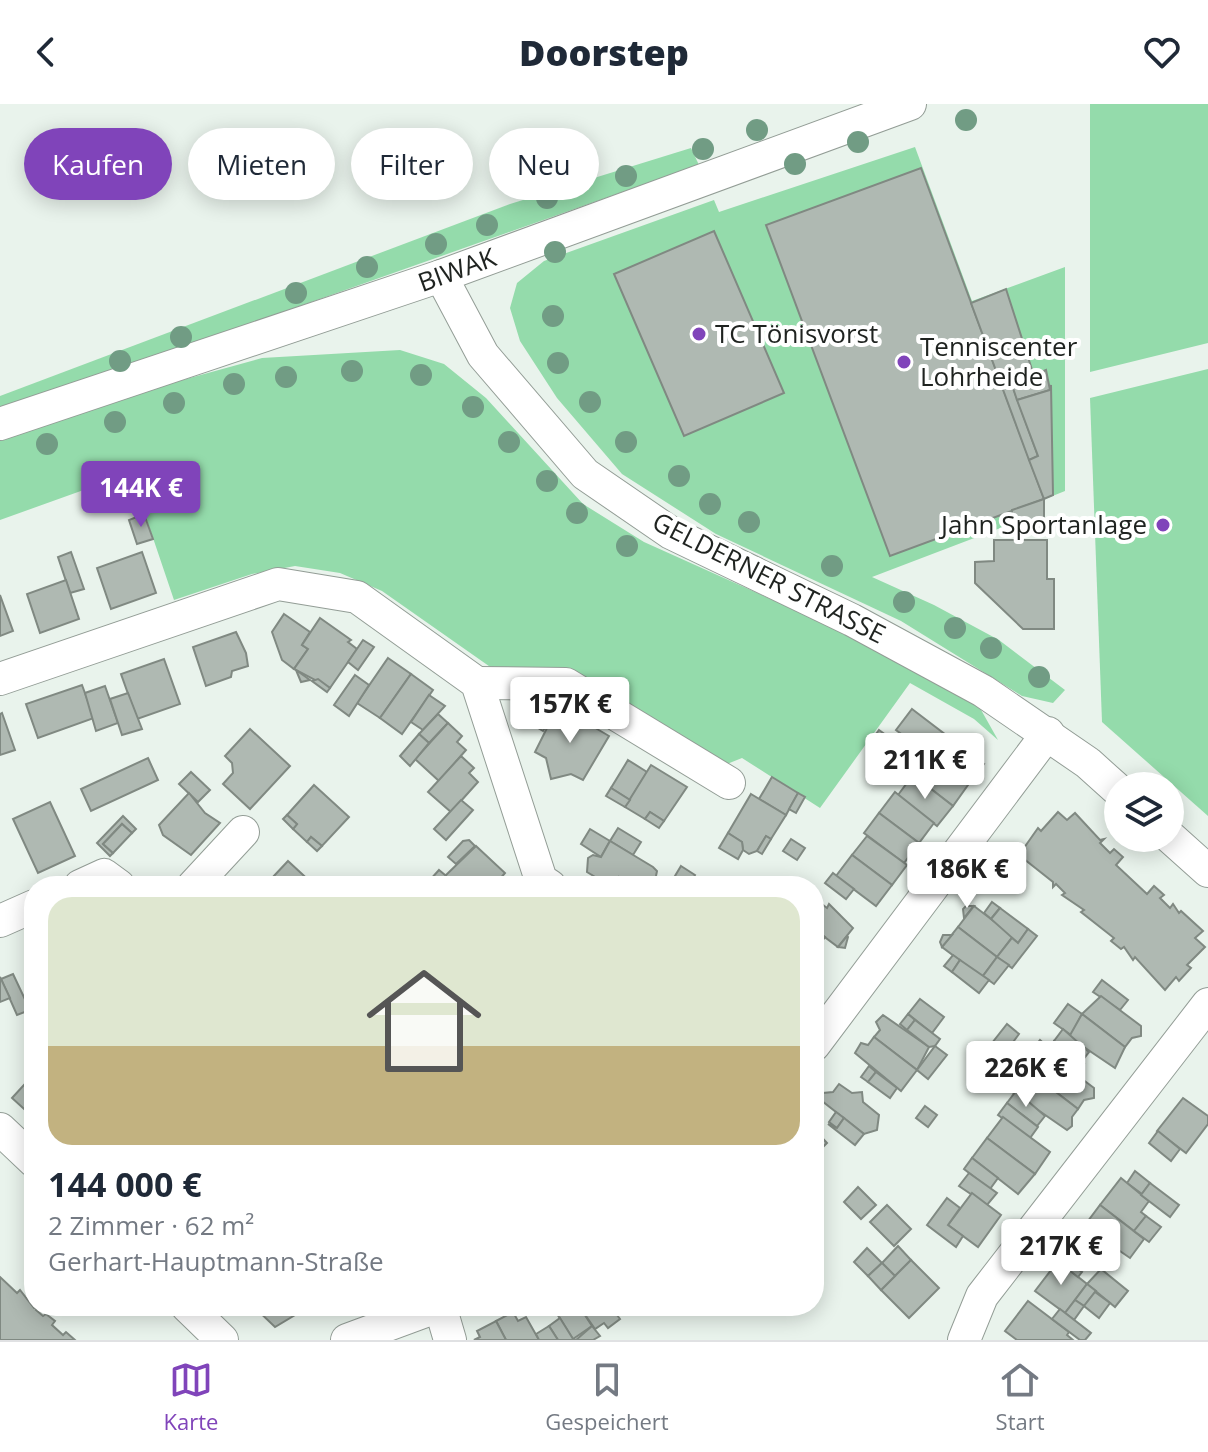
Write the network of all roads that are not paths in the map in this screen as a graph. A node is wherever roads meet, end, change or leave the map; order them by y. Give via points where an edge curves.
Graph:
1 (910, 104) edge
2 (441, 276) junction
3 (0, 424) edge
4 (0, 679) edge
5 (477, 683) junction
6 (1048, 733) junction
7 (1104, 779) edge
8 (729, 783) dead end
9 (243, 832) dead end
10 (1184, 850) edge
11 (1208, 871) edge
12 (202, 876) edge
13 (539, 876) edge
14 (24, 910) edge
15 (0, 921) edge
16 (1208, 1004) edge
17 (824, 1032) edge
18 (0, 1129) edge
19 (24, 1152) edge
20 (197, 1316) edge
21 (413, 1316) edge
22 (443, 1316) edge
23 (222, 1340) edge
24 (347, 1340) edge
25 (450, 1340) edge
26 (964, 1340) edge

1 - 2 street, BIWAK
2 - 3 street, BIWAK
2 - 6 street, GELDERNER STRASSE via 483,355 585,474 671,533 852,620
4 - 5 street via 278,584 357,597
5 - 8 street via 566,684
5 - 13 street
6 - 7 street, GELDERNER STRASSE
6 - 17 street
9 - 12 street
10 - 11 street
14 - 15 street
16 - 26 street via 982,1296
18 - 19 street
20 - 23 street
21 - 24 street
22 - 25 street

